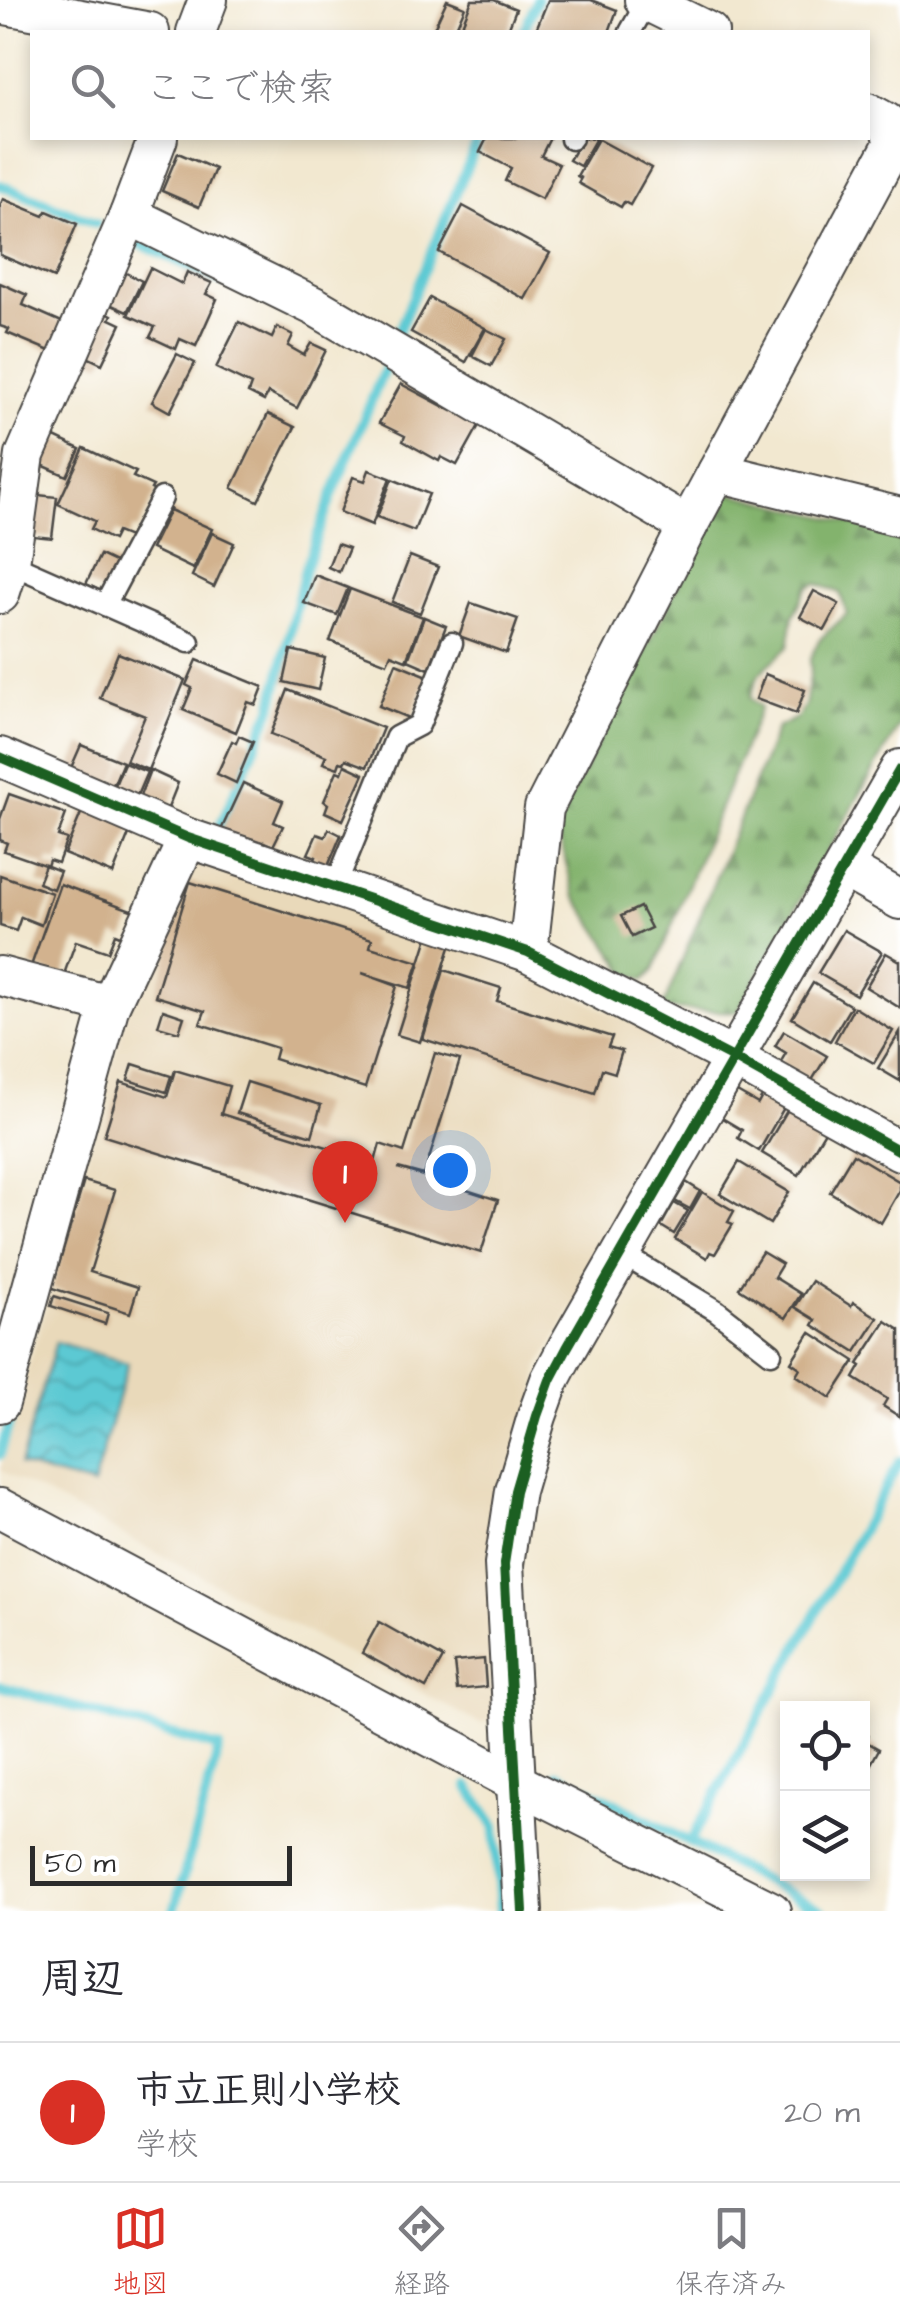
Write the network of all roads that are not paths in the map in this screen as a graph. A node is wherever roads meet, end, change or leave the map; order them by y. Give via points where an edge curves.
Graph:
1 (208, 0) edge
2 (0, 4) edge
3 (640, 11) edge
4 (139, 30) edge
5 (197, 30) edge
6 (702, 30) edge
7 (870, 113) edge
8 (157, 140) edge
9 (129, 215) junction
10 (13, 451) edge
11 (718, 472) junction
12 (162, 498) dead end
13 (900, 517) edge
14 (688, 526) junction
15 (5, 578) edge
16 (105, 606) junction
17 (189, 642) dead end
18 (452, 643) dead end
19 (0, 757) edge
20 (900, 770) edge
21 (188, 838) junction
22 (844, 868) junction
23 (335, 888) junction
24 (900, 900) edge
25 (528, 952) junction
26 (0, 976) edge
27 (110, 1006) junction
28 (735, 1060) junction
29 (900, 1151) edge
30 (622, 1254) junction
31 (771, 1354) dead end
32 (0, 1403) edge
33 (0, 1508) edge
34 (515, 1782) junction
35 (523, 1911) edge
36 (771, 1911) edge

1 - 5 street
2 - 4 street
3 - 6 street
7 - 11 street via 886,122 895,141
8 - 9 street
9 - 10 street
9 - 14 street via 316,308
10 - 15 street
11 - 13 street
11 - 14 street
12 - 16 lane
14 - 25 street via 544,808
15 - 16 lane
16 - 17 lane
18 - 23 lane via 419,724 396,737
19 - 21 street
20 - 22 street
21 - 23 street
21 - 27 street
22 - 24 street
22 - 28 street
23 - 25 street
25 - 28 street
26 - 27 street
27 - 32 street
28 - 29 street
28 - 30 street
30 - 31 lane via 717,1311
30 - 34 street via 550,1380 515,1491 504,1564
33 - 34 street
34 - 35 street
34 - 36 street

